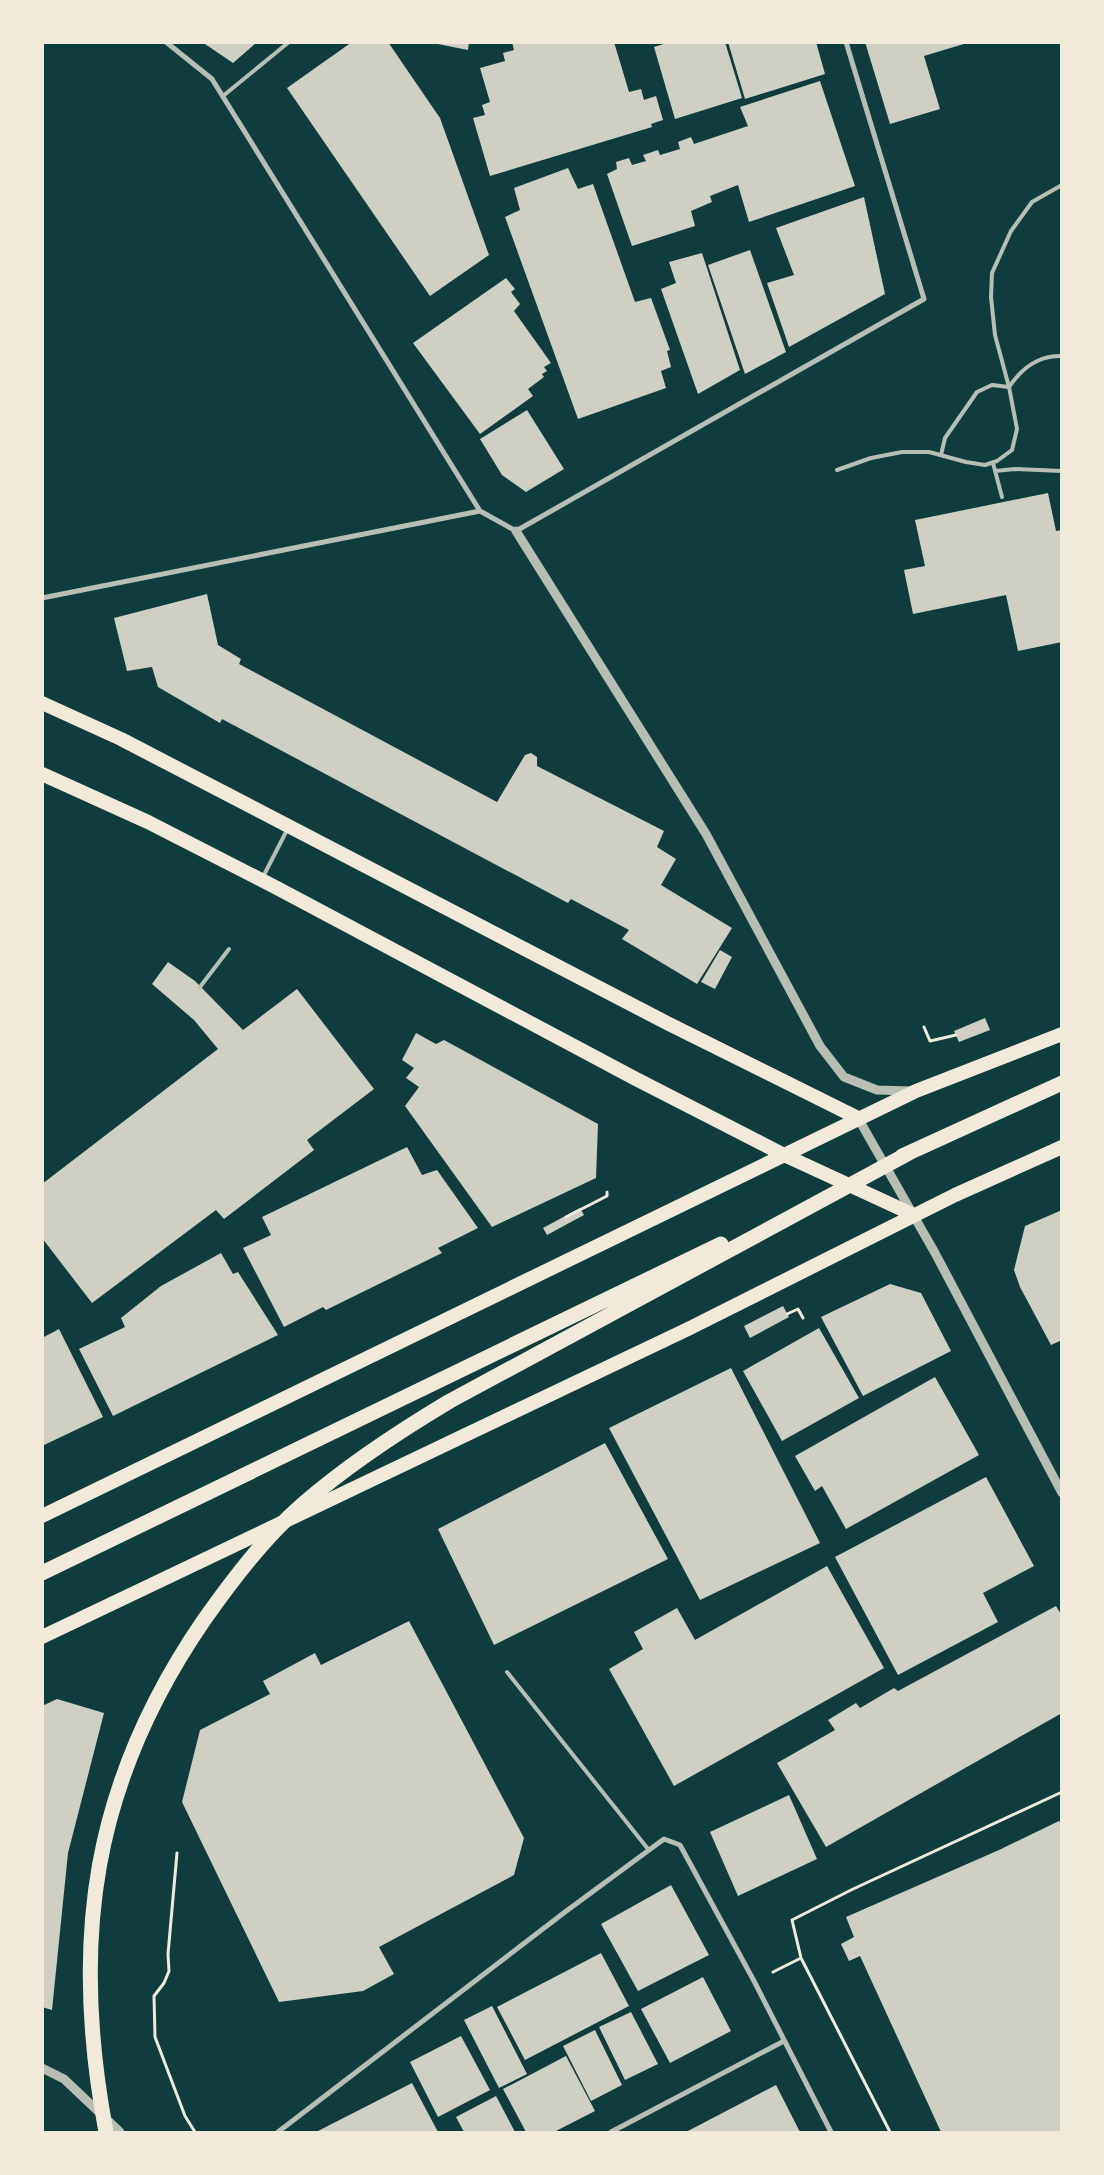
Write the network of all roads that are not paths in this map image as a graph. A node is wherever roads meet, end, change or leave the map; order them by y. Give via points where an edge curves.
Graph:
1 (166, 42) edge
2 (290, 42) edge
3 (846, 42) edge
4 (223, 96) junction
5 (1062, 185) edge
6 (1062, 356) edge
7 (1009, 387) junction
8 (941, 455) junction
9 (993, 462) junction
10 (836, 470) dead end
11 (995, 471) junction
12 (1062, 471) edge
13 (1002, 498) dead end
14 (480, 511) junction
15 (516, 531) junction
16 (42, 598) edge
17 (42, 703) edge
18 (42, 774) edge
19 (289, 826) junction
20 (260, 881) junction
21 (229, 949) dead end
22 (200, 987) dead end
23 (1062, 1034) edge
24 (1062, 1083) edge
25 (916, 1091) junction
26 (858, 1118) junction
27 (1062, 1147) edge
28 (911, 1152) junction
29 (784, 1155) junction
30 (914, 1215) junction
31 (1062, 1493) edge
32 (42, 1516) edge
33 (42, 1573) edge
34 (42, 1637) edge
35 (507, 1672) dead end
36 (648, 1849) junction
37 (784, 2041) junction
38 (42, 2068) edge
39 (106, 2132) edge
40 (120, 2132) edge
41 (278, 2132) edge
42 (611, 2132) edge
43 (831, 2132) edge

1 - 4 street via 212,78
2 - 4 lane
3 - 15 street via 924,299
4 - 14 street
5 - 7 lane via 1032,202 1011,231 992,273 994,335
6 - 7 lane via 1050,355 1033,361
7 - 8 lane via 992,385 977,392 945,438
7 - 9 lane via 1017,430 1012,450
8 - 9 lane via 985,465
8 - 10 lane via 902,452
9 - 11 lane
11 - 12 lane
11 - 13 lane
14 - 15 street
14 - 16 street
15 - 25 street via 706,834 820,1046 844,1077 877,1090
17 - 19 highway via 121,739
18 - 20 highway via 148,822
19 - 20 lane
19 - 26 highway via 667,1023
20 - 29 highway
21 - 22 lane
23 - 25 highway
24 - 28 highway
25 - 26 highway
26 - 29 highway
26 - 30 street
27 - 30 highway
28 - 33 highway
28 - 39 highway via 450,1401 395,1434 302,1505 248,1562 196,1632 150,1711 119,1786 105,1834 94,1898 89,1967 96,2081
29 - 30 highway
29 - 32 highway
30 - 31 street
30 - 34 highway via 679,1333
35 - 36 lane
36 - 37 street via 664,1839 680,1845
36 - 41 street
37 - 42 street
37 - 43 street
38 - 40 street via 64,2079

